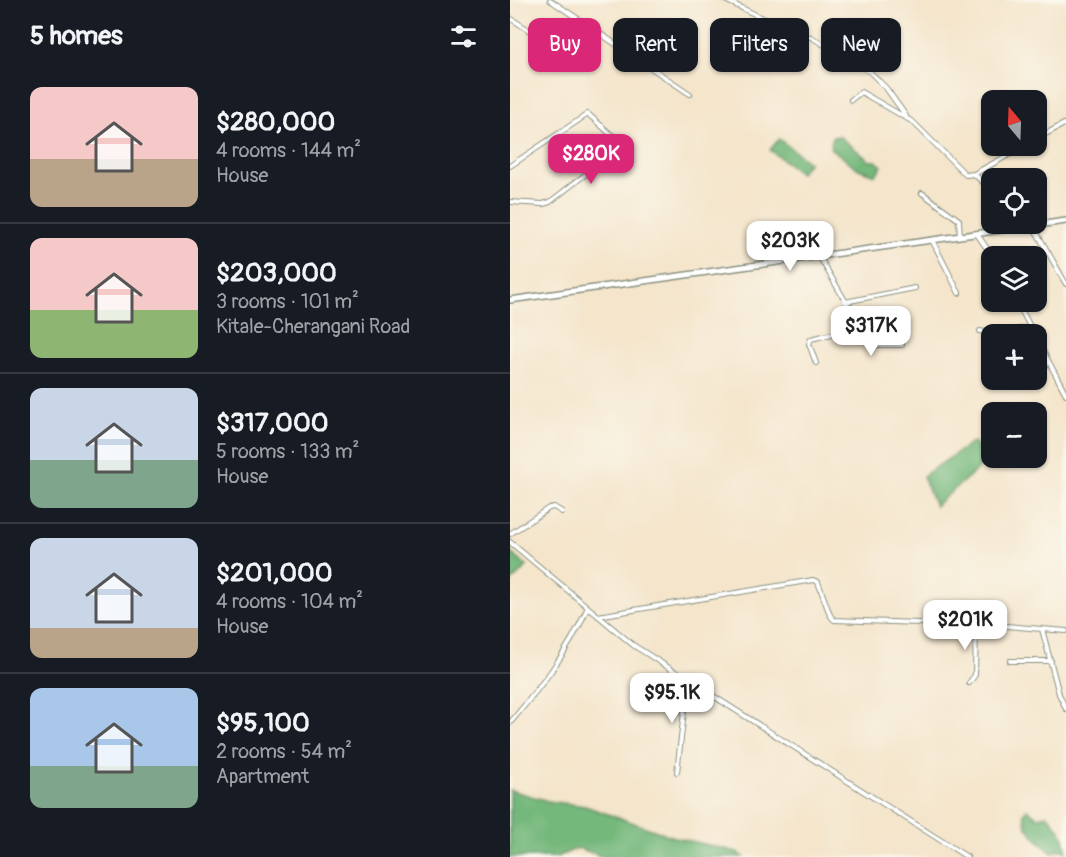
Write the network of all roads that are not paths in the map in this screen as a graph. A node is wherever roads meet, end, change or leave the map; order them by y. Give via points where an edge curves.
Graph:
1 (549, 0) edge
2 (725, 0) edge
3 (510, 18) edge
4 (528, 30) edge
5 (690, 94) dead end
6 (851, 100) dead end
7 (906, 116) junction
8 (1066, 123) edge
9 (1047, 133) edge
10 (1007, 156) edge
11 (510, 166) edge
12 (974, 174) junction
13 (981, 181) edge
14 (922, 193) dead end
15 (510, 201) edge
16 (1066, 221) edge
17 (1047, 224) edge
18 (981, 233) edge
19 (977, 234) junction
20 (1038, 234) edge
21 (960, 236) junction
22 (932, 240) junction
23 (985, 246) edge
24 (819, 256) junction
25 (1066, 284) edge
26 (915, 288) dead end
27 (958, 293) dead end
28 (510, 300) edge
29 (845, 302) junction
30 (860, 327) junction
31 (902, 345) dead end
32 (1047, 359) edge
33 (816, 363) dead end
34 (1066, 394) edge
35 (562, 512) dead end
36 (510, 534) edge
37 (510, 542) edge
38 (587, 609) junction
39 (597, 616) junction
40 (976, 625) junction
41 (1042, 630) junction
42 (1066, 632) edge
43 (1010, 661) dead end
44 (1051, 661) junction
45 (687, 678) junction
46 (969, 683) dead end
47 (1066, 710) edge
48 (510, 723) edge
49 (677, 772) dead end
50 (967, 857) edge

1 - 5 street
2 - 7 street via 811,38 870,72
3 - 4 street
6 - 7 street via 861,92
7 - 12 street via 964,174
8 - 9 street
10 - 12 street
11 - 15 street via 588,114 623,144 550,202
12 - 13 street
14 - 21 street via 959,220
16 - 17 main road
18 - 19 main road
19 - 21 main road
19 - 23 street
20 - 25 street
21 - 22 main road
22 - 24 main road
22 - 27 street
24 - 28 main road
24 - 29 street
26 - 29 street
29 - 30 street
30 - 31 street via 872,346
30 - 33 street via 811,339
32 - 34 street
35 - 36 street via 552,507
37 - 38 street
38 - 39 street
38 - 48 street via 557,666
39 - 40 street via 813,580 818,582 834,620
39 - 45 street via 633,645
40 - 41 street
40 - 46 street via 975,675
41 - 42 street
41 - 44 street
43 - 44 street
44 - 47 street
45 - 49 street
45 - 50 street

